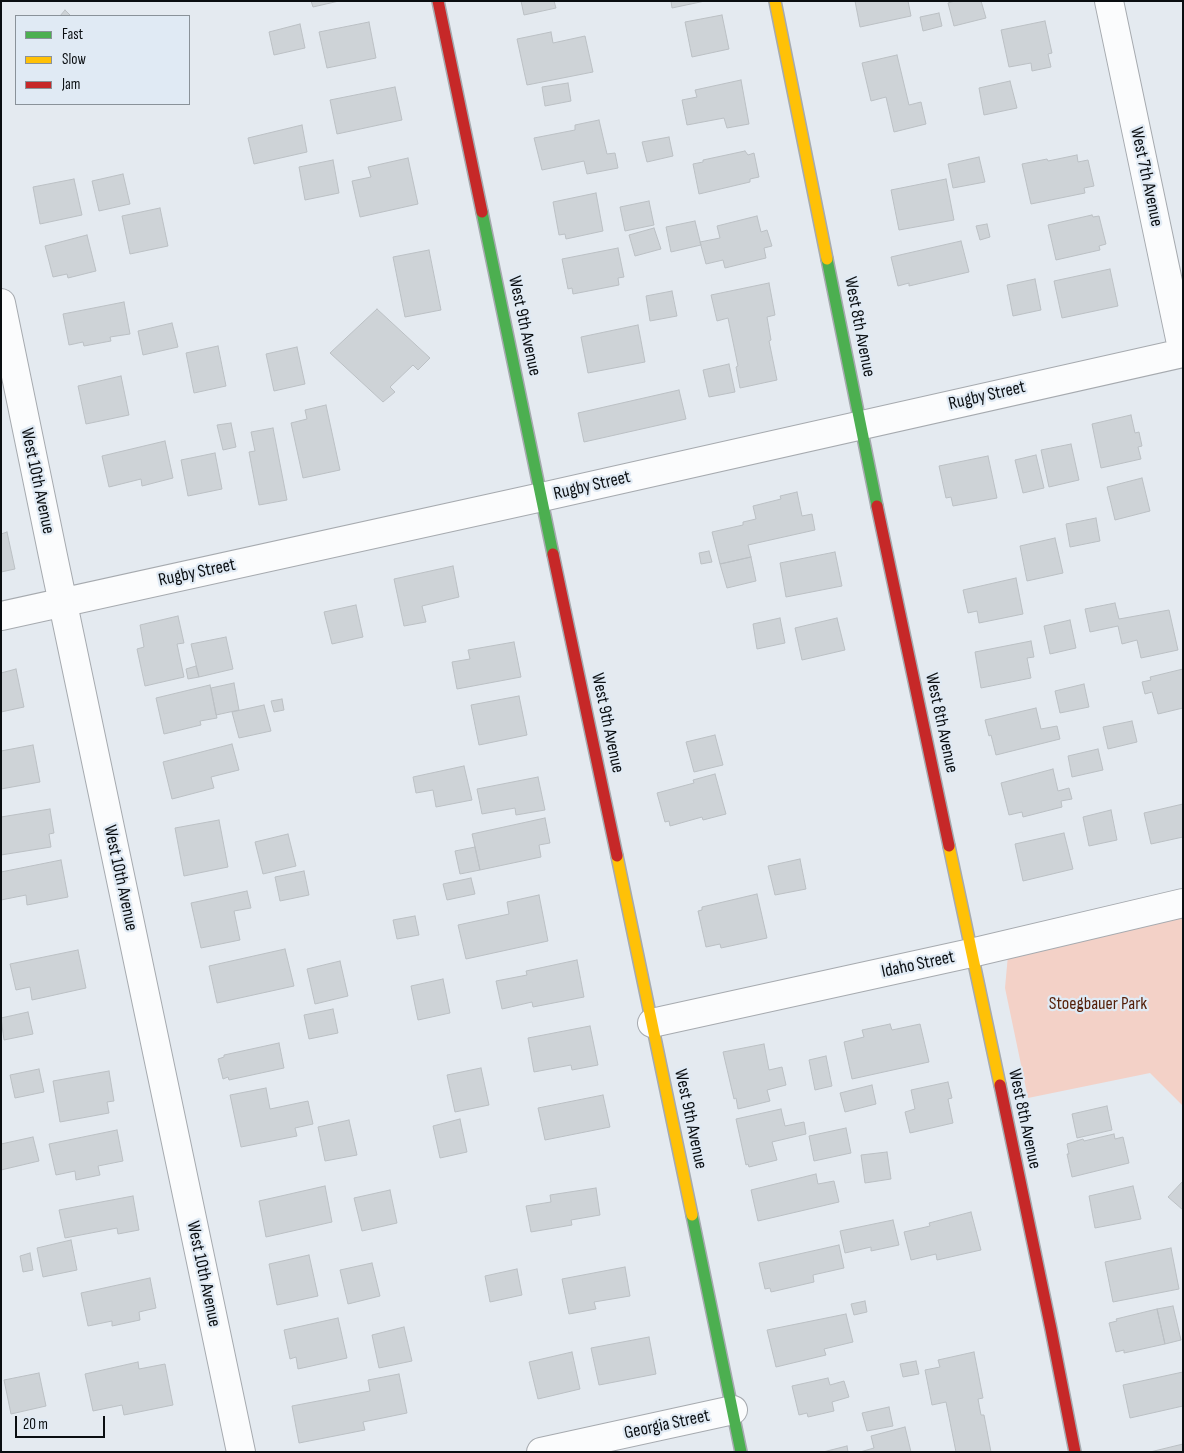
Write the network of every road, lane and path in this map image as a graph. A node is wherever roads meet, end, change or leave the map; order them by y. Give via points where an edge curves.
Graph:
1 (438, 1) edge
2 (775, 1) edge
3 (1109, 1) edge
4 (1, 303) edge
5 (1183, 353) edge
6 (860, 425) junction
7 (542, 497) junction
8 (62, 603) junction
9 (1, 616) edge
10 (1183, 903) edge
11 (971, 953) junction
12 (652, 1023) junction
13 (733, 1410) junction
14 (241, 1452) edge
15 (541, 1452) edge
16 (741, 1452) edge
17 (1075, 1452) edge

1 - 7 main road, West 9th Avenue
2 - 6 main road, West 8th Avenue
3 - 5 street, West 7th Avenue
4 - 8 street, West 10th Avenue
5 - 6 street, Rugby Street
6 - 7 street, Rugby Street
6 - 11 main road, West 8th Avenue
7 - 8 street, Rugby Street
7 - 12 main road, West 9th Avenue
8 - 9 street, Rugby Street
8 - 14 street, West 10th Avenue
10 - 11 street, Idaho Street
11 - 12 street, Idaho Street
11 - 17 main road, West 8th Avenue
12 - 13 main road, West 9th Avenue
13 - 15 street, Georgia Street
13 - 16 main road, West 9th Avenue

